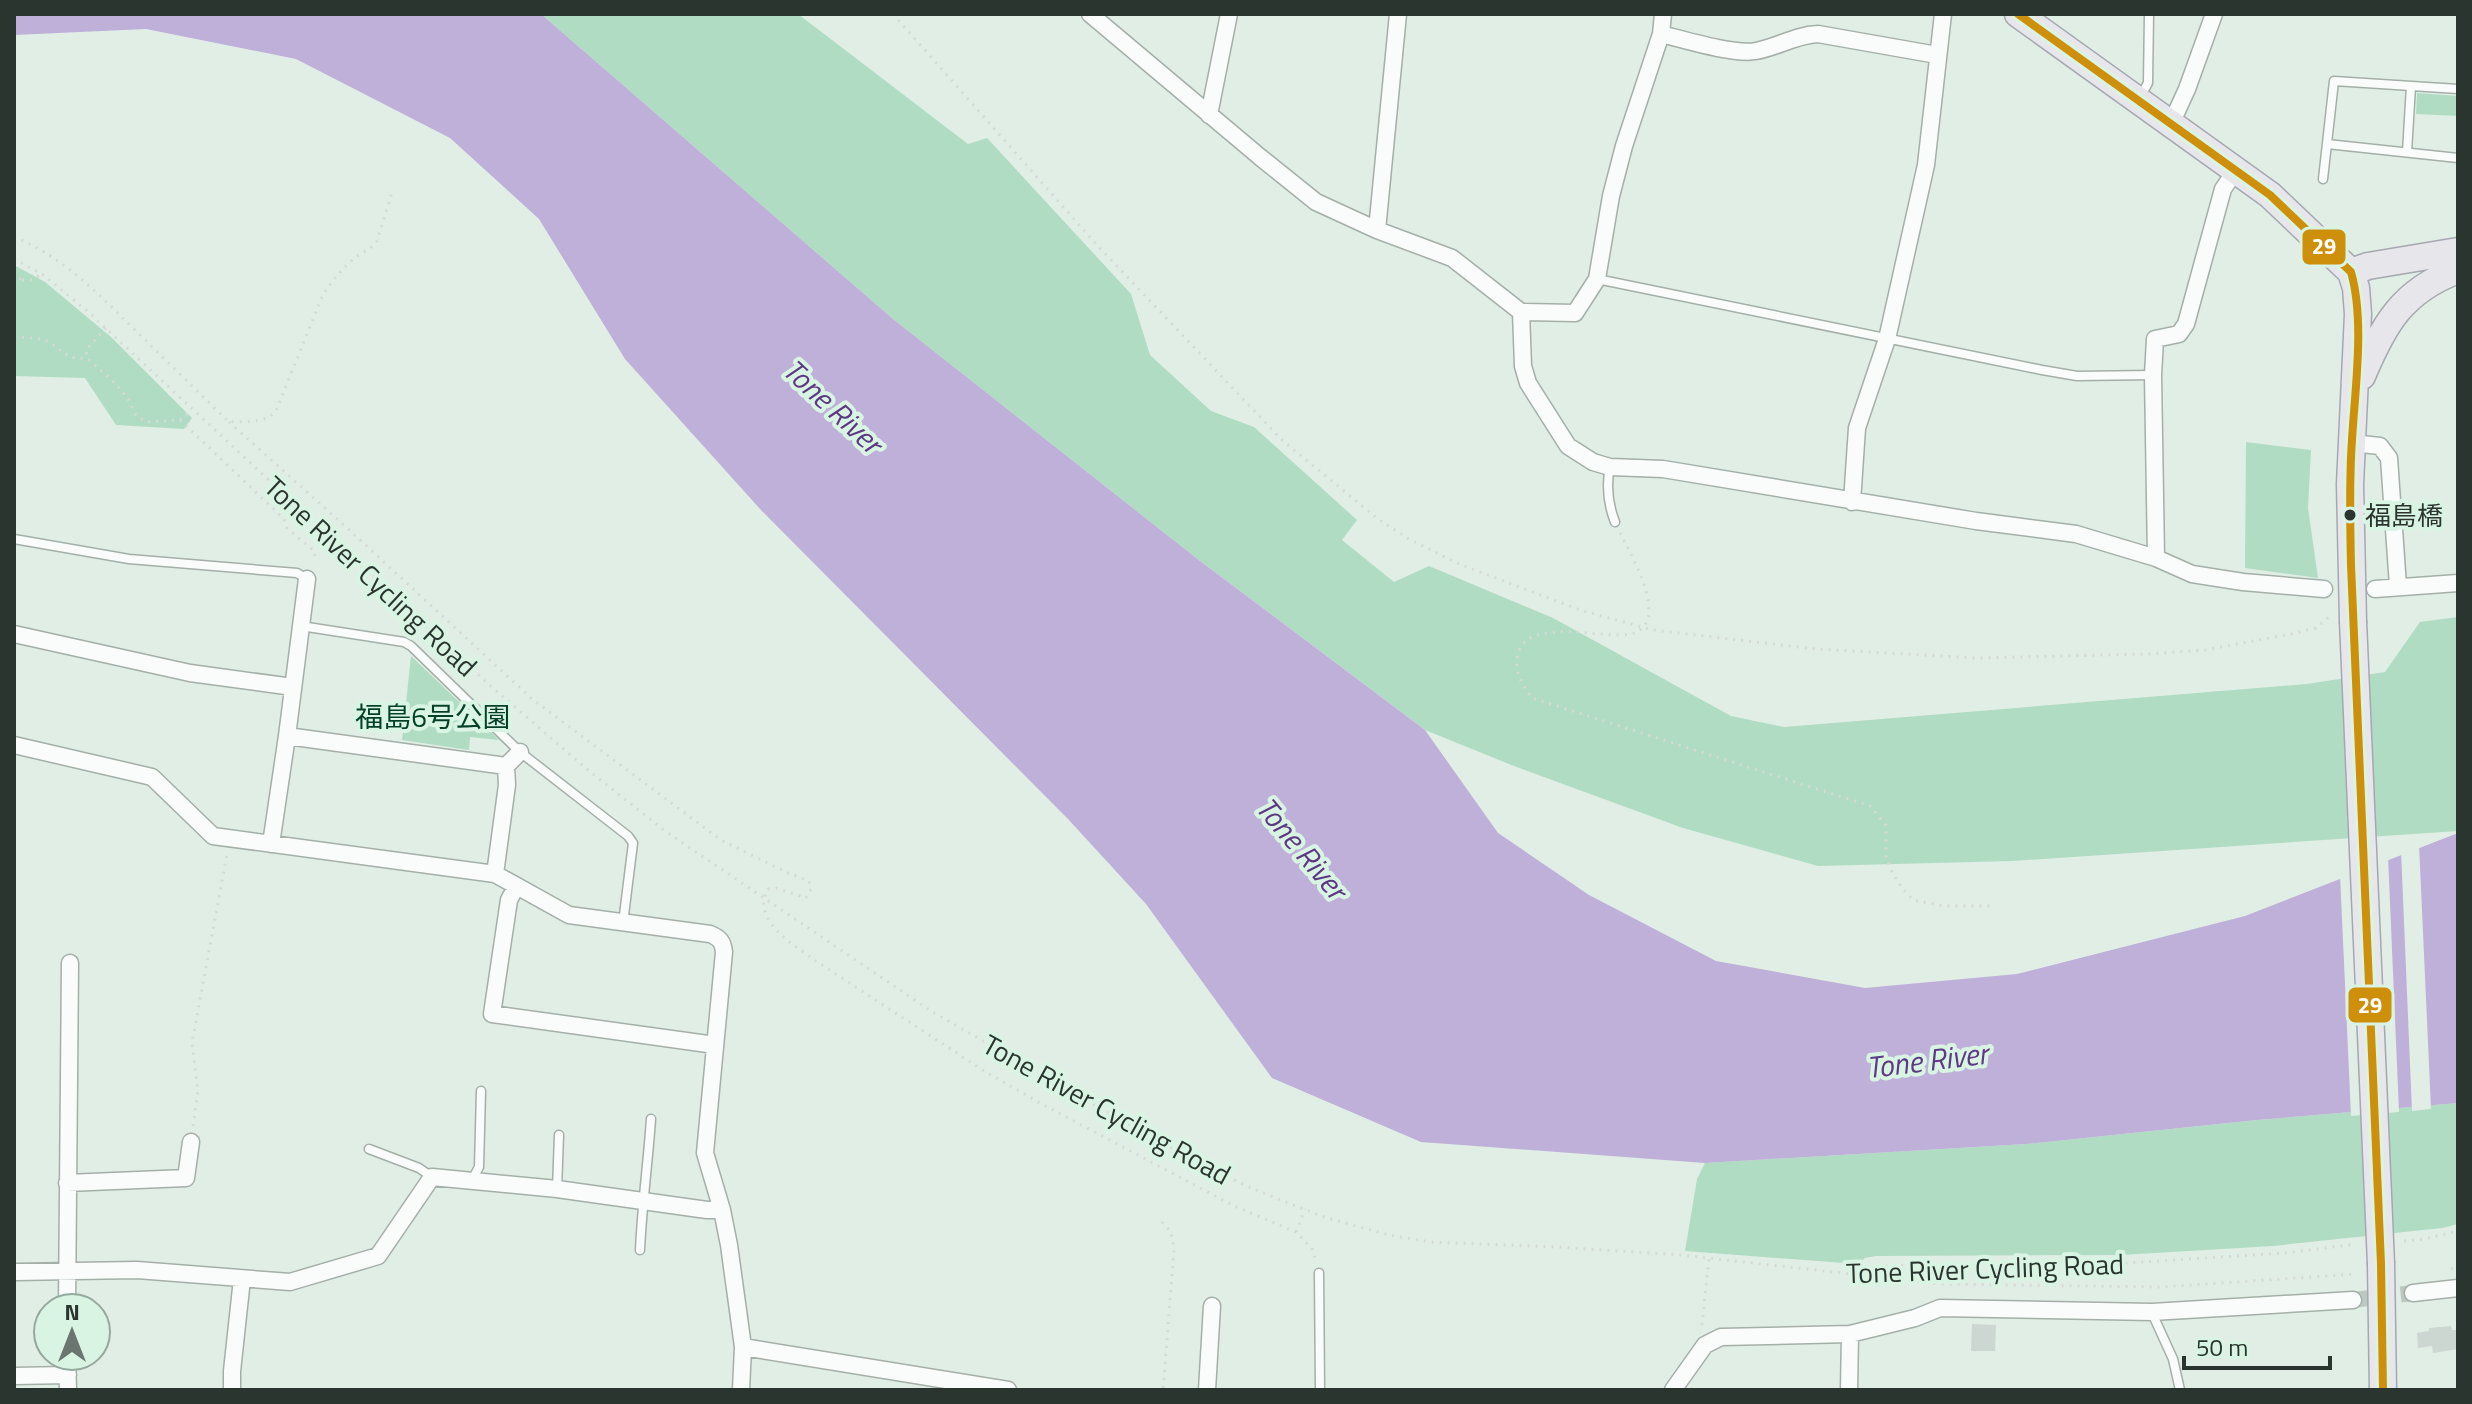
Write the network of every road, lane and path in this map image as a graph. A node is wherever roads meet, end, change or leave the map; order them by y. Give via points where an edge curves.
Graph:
1 (893, 14) edge
2 (1090, 14) edge
3 (1229, 14) edge
4 (1398, 14) edge
5 (1663, 14) edge
6 (1943, 14) edge
7 (2018, 14) edge
8 (2149, 14) edge
9 (2214, 14) edge
10 (1661, 34) junction
11 (1937, 55) junction
12 (2411, 86) junction
13 (2458, 89) edge
14 (2137, 101) junction
15 (1209, 115) junction
16 (2171, 124) junction
17 (2327, 144) junction
18 (2407, 152) junction
19 (2458, 158) edge
20 (2236, 170) junction
21 (2323, 179) dead end
22 (392, 192) dead end
23 (1377, 230) junction
24 (14, 237) edge
25 (2458, 251) edge
26 (14, 259) edge
27 (2458, 270) edge
28 (14, 272) edge
29 (2351, 272) junction
30 (42, 274) junction
31 (1597, 279) junction
32 (14, 280) edge
33 (22, 281) junction
34 (1521, 312) junction
35 (106, 328) junction
36 (14, 337) edge
37 (1887, 339) junction
38 (87, 358) junction
39 (2153, 375) junction
40 (2356, 390) junction
41 (192, 409) junction
42 (180, 420) junction
43 (229, 422) junction
44 (2352, 443) junction
45 (1610, 467) junction
46 (1852, 502) junction
47 (1615, 522) joint
48 (14, 539) edge
49 (2156, 558) junction
50 (307, 579) junction
51 (2458, 583) edge
52 (2398, 586) junction
53 (2324, 589) dead end
54 (2375, 589) dead end
55 (2344, 618) junction
56 (301, 626) junction
57 (1645, 628) junction
58 (14, 634) edge
59 (293, 687) junction
60 (287, 736) junction
61 (14, 745) edge
62 (520, 752) junction
63 (506, 766) junction
64 (230, 838) junction
65 (271, 844) junction
66 (495, 874) junction
67 (516, 887) junction
68 (763, 897) junction
69 (1990, 906) dead end
70 (623, 923) junction
71 (70, 963) dead end
72 (715, 1045) junction
73 (481, 1091) dead end
74 (651, 1119) dead end
75 (559, 1135) dead end
76 (191, 1142) joint
77 (369, 1149) dead end
78 (432, 1177) junction
79 (472, 1180) junction
80 (67, 1183) junction
81 (557, 1189) junction
82 (643, 1200) junction
83 (1305, 1209) junction
84 (722, 1210) junction
85 (1162, 1222) dead end
86 (2458, 1231) edge
87 (1296, 1232) junction
88 (2396, 1241) dead end
89 (640, 1250) dead end
90 (1709, 1258) junction
91 (2371, 1260) junction
92 (66, 1271) junction
93 (14, 1272) edge
94 (1319, 1273) joint
95 (1876, 1276) junction
96 (242, 1279) junction
97 (2458, 1288) edge
98 (67, 1292) edge
99 (2413, 1293) tunnel mouth
100 (2353, 1300) tunnel mouth
101 (1212, 1306) dead end
102 (2152, 1312) junction
103 (1850, 1334) junction
104 (1705, 1345) junction
105 (743, 1347) junction
106 (14, 1376) edge
107 (68, 1383) edge
108 (232, 1390) edge
109 (741, 1390) edge
110 (1008, 1390) edge
111 (1163, 1390) edge
112 (1207, 1390) edge
113 (1320, 1390) edge
114 (1673, 1390) edge
115 (1849, 1390) edge
116 (2180, 1390) edge
117 (2383, 1390) edge

1 - 57 path via 1095,243 1282,440 1378,519 1446,558 1580,610
2 - 15 street
3 - 15 street
4 - 23 street
5 - 10 street
6 - 11 street
7 - 14 main road
8 - 14 lane via 2148,83
9 - 16 street
10 - 11 street via 1740,52 1818,34
10 - 31 street via 1624,146
11 - 37 street via 1926,165
12 - 13 lane
12 - 17 lane via 2334,81
12 - 18 lane
14 - 16 main road
15 - 23 street via 1316,202
16 - 20 main road
17 - 18 lane
17 - 21 lane
18 - 19 lane
20 - 29 main road
20 - 39 street via 2223,189 2186,324 2179,334 2155,339
22 - 43 path via 377,241 353,258 322,297 276,411 256,421
23 - 34 street via 1452,258
24 - 43 path via 37,246 87,282
25 - 29 main road
26 - 30 path, Tone River Cycling Road
27 - 40 main road via 2400,306 2379,336
28 - 33 path
29 - 40 main road via 2358,314
30 - 33 path
30 - 35 path, Tone River Cycling Road
31 - 34 street via 1575,313
31 - 37 lane
32 - 33 path
34 - 45 street via 1528,383 1568,446
35 - 38 path via 86,350
35 - 41 path, Tone River Cycling Road
36 - 38 path via 45,340 63,355
37 - 39 lane via 2077,376
37 - 46 street via 1857,428
38 - 42 path via 146,422
39 - 49 street
40 - 44 main road
41 - 42 path
41 - 68 path, Tone River Cycling Road via 577,760 665,831
42 - 50 path via 315,552
43 - 68 path via 532,699 721,840 809,881 806,898 776,888
44 - 52 street via 2380,446 2389,458
44 - 55 main road
45 - 46 street via 1663,469
45 - 47 lane via 1608,493
46 - 49 street via 2076,534
47 - 57 path via 1647,594
48 - 50 lane via 129,559 297,573
49 - 53 street via 2192,574
50 - 56 street
51 - 52 street
52 - 54 street
55 - 57 path via 2306,631 2205,650 2096,657 1976,658 1830,650
55 - 91 main road, bridge
56 - 59 street
56 - 62 lane via 411,646
57 - 69 path via 1622,635 1535,635 1518,653 1521,683 1532,698 1870,806 1886,825 1886,859 1913,900
58 - 59 street via 190,673
59 - 60 street
60 - 63 street
60 - 65 street
61 - 64 street via 152,777 213,836
62 - 63 street
62 - 70 lane via 633,843
63 - 66 street
64 - 65 street
64 - 76 path via 192,1043 198,1091
65 - 66 street
66 - 67 street
67 - 70 street via 569,915
67 - 72 street via 509,900 492,1014
68 - 83 path, Tone River Cycling Road via 931,1011 1003,1053 1203,1165
68 - 87 path via 773,926 792,943 981,1069 1195,1187
70 - 72 street via 710,934 723,944
71 - 80 street
72 - 84 street via 705,1153
73 - 79 lane via 479,1167
74 - 82 lane
75 - 81 lane
76 - 80 street via 186,1178
77 - 78 lane
78 - 79 street
78 - 96 street via 378,1256 290,1282
79 - 81 street
80 - 92 street
81 - 82 street
82 - 84 street
82 - 89 lane
83 - 87 path
83 - 90 path, Tone River Cycling Road via 1430,1242
84 - 105 street
85 - 111 path via 1171,1232 1174,1250
86 - 88 path
87 - 94 path via 1312,1249
90 - 95 path, Tone River Cycling Road
90 - 104 path
91 - 95 path via 2160,1287 1941,1284
91 - 95 path, Tone River Cycling Road via 2284,1253 2126,1263 1881,1266
91 - 117 main road
92 - 93 street
92 - 96 street via 137,1270
92 - 98 street
94 - 113 lane
96 - 108 street
97 - 99 street
100 - 102 street
101 - 112 street
102 - 103 street via 1940,1308
102 - 116 lane
103 - 104 street via 1721,1337
103 - 115 street
104 - 114 street
105 - 109 street
105 - 110 street
106 - 107 street

